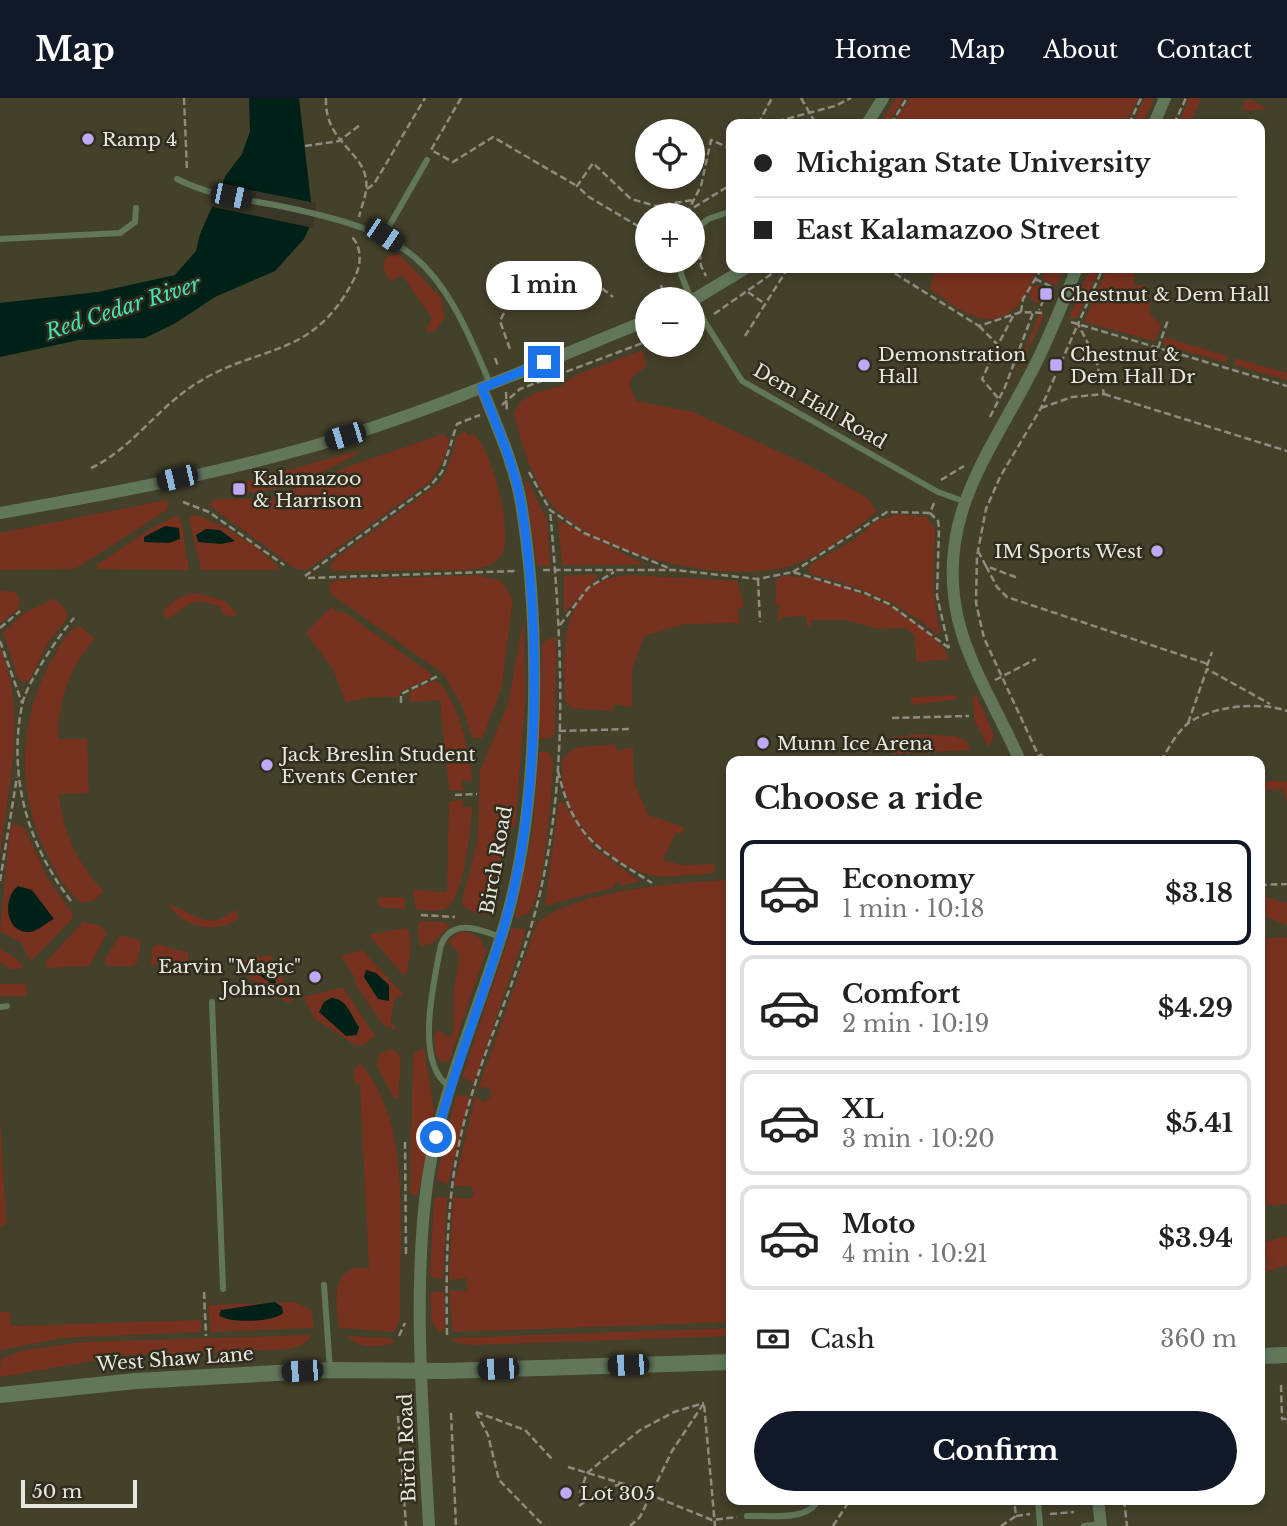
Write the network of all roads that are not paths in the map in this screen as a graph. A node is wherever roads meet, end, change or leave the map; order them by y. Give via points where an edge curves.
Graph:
1 (883, 98) edge
2 (1165, 98) edge
3 (870, 119) edge
4 (1156, 119) edge
5 (427, 160) dead end
6 (177, 179) dead end
7 (136, 208) dead end
8 (726, 213) edge
9 (705, 221) edge
10 (384, 235) junction
11 (0, 239) edge
12 (738, 273) edge
13 (1075, 273) edge
14 (705, 294) edge
15 (705, 324) edge
16 (635, 325) edge
17 (486, 386) junction
18 (963, 501) junction
19 (0, 513) edge
20 (1017, 756) edge
21 (500, 937) junction
22 (212, 1002) dead end
23 (450, 1086) junction
24 (324, 1285) dead end
25 (223, 1289) dead end
26 (1287, 1355) edge
27 (1265, 1356) edge
28 (726, 1362) edge
29 (423, 1368) junction
30 (330, 1370) junction
31 (0, 1395) edge
32 (815, 1505) edge
33 (1038, 1505) edge
34 (1099, 1505) edge
35 (747, 1516) road end
36 (1101, 1525) edge
37 (429, 1526) edge
38 (1040, 1526) edge
39 (1084, 1526) edge

1 - 3 street
2 - 4 street
5 - 10 lane
6 - 10 lane via 206,191 331,216
7 - 11 lane via 135,222 125,232
8 - 9 lane
10 - 17 lane via 432,273 450,297
12 - 14 street
13 - 18 street via 1037,362
15 - 18 lane, Dem Hall Road via 742,381 938,492
16 - 17 street
17 - 19 street via 304,449
17 - 21 street, Birch Road via 521,501 534,670 530,769 520,854
18 - 20 street via 954,540 954,599 963,637
21 - 23 street, Birch Road
21 - 23 lane via 461,927 447,934 441,945 429,1048 434,1071
22 - 25 lane
23 - 29 street, Birch Road via 428,1178 422,1269
24 - 30 lane
26 - 27 street
28 - 29 street, West Shaw Lane
29 - 30 street, West Shaw Lane
29 - 37 street, Birch Road
30 - 31 street, West Shaw Lane via 136,1381
32 - 35 lane via 802,1514
33 - 38 lane
34 - 36 street
36 - 39 lane

